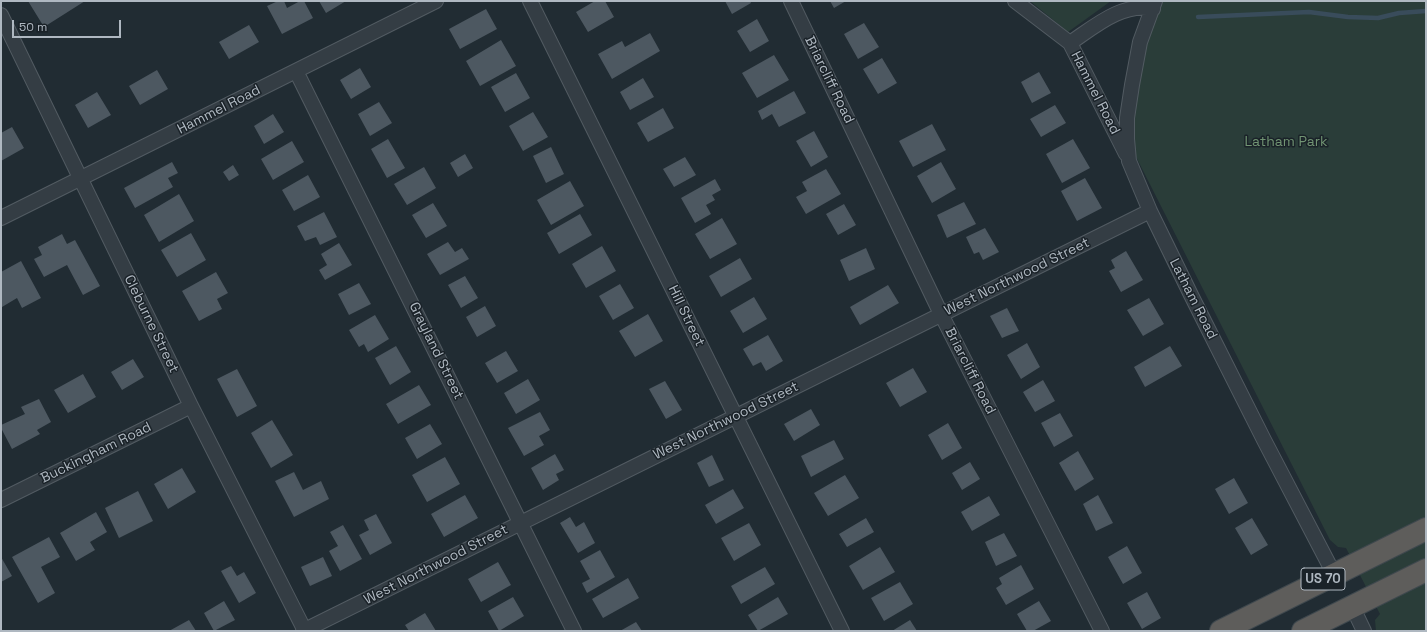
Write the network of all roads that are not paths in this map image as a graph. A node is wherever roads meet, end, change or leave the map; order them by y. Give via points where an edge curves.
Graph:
1 (436, 1) edge
2 (530, 1) edge
3 (791, 1) edge
4 (1015, 1) edge
5 (1154, 5) edge
6 (1, 15) edge
7 (1070, 44) junction
8 (296, 71) junction
9 (1129, 161) junction
10 (81, 179) junction
11 (1150, 211) junction
12 (1, 218) edge
13 (941, 314) junction
14 (191, 406) junction
15 (735, 417) junction
16 (1, 500) edge
17 (520, 522) junction
18 (1426, 529) edge
19 (1426, 570) edge
20 (1334, 574) junction
21 (1352, 606) junction
22 (304, 631) edge
23 (574, 631) edge
24 (842, 631) edge
25 (1102, 631) edge
26 (1221, 631) edge
27 (1303, 631) edge
28 (1364, 631) edge

1 - 8 street, Hammel Road
2 - 15 street, Hill Street
3 - 13 street, Briarcliff Road
4 - 7 street, Hammel Road
5 - 7 street, Latham Road via 1127,10 1109,18
5 - 9 street, Latham Road via 1140,42 1132,85 1127,118
6 - 10 street, Cleburne Street
7 - 9 street, Hammel Road
8 - 10 street, Hammel Road
8 - 17 street, Grayland Street
9 - 11 street, Latham Road
10 - 12 street, Hammel Road
10 - 14 street, Cleburne Street
11 - 13 street, West Northwood Street
11 - 20 street, Latham Road
13 - 15 street, West Northwood Street
13 - 25 street, Briarcliff Road
14 - 16 street, Buckingham Road
14 - 22 street, Cleburne Street
15 - 17 street, West Northwood Street
15 - 24 street, Hill Street
17 - 22 street, West Northwood Street
17 - 23 street, Grayland Street
18 - 20 highway, US 70
19 - 21 highway, US 70
20 - 26 highway, US 70
21 - 27 highway, US 70
21 - 28 street

